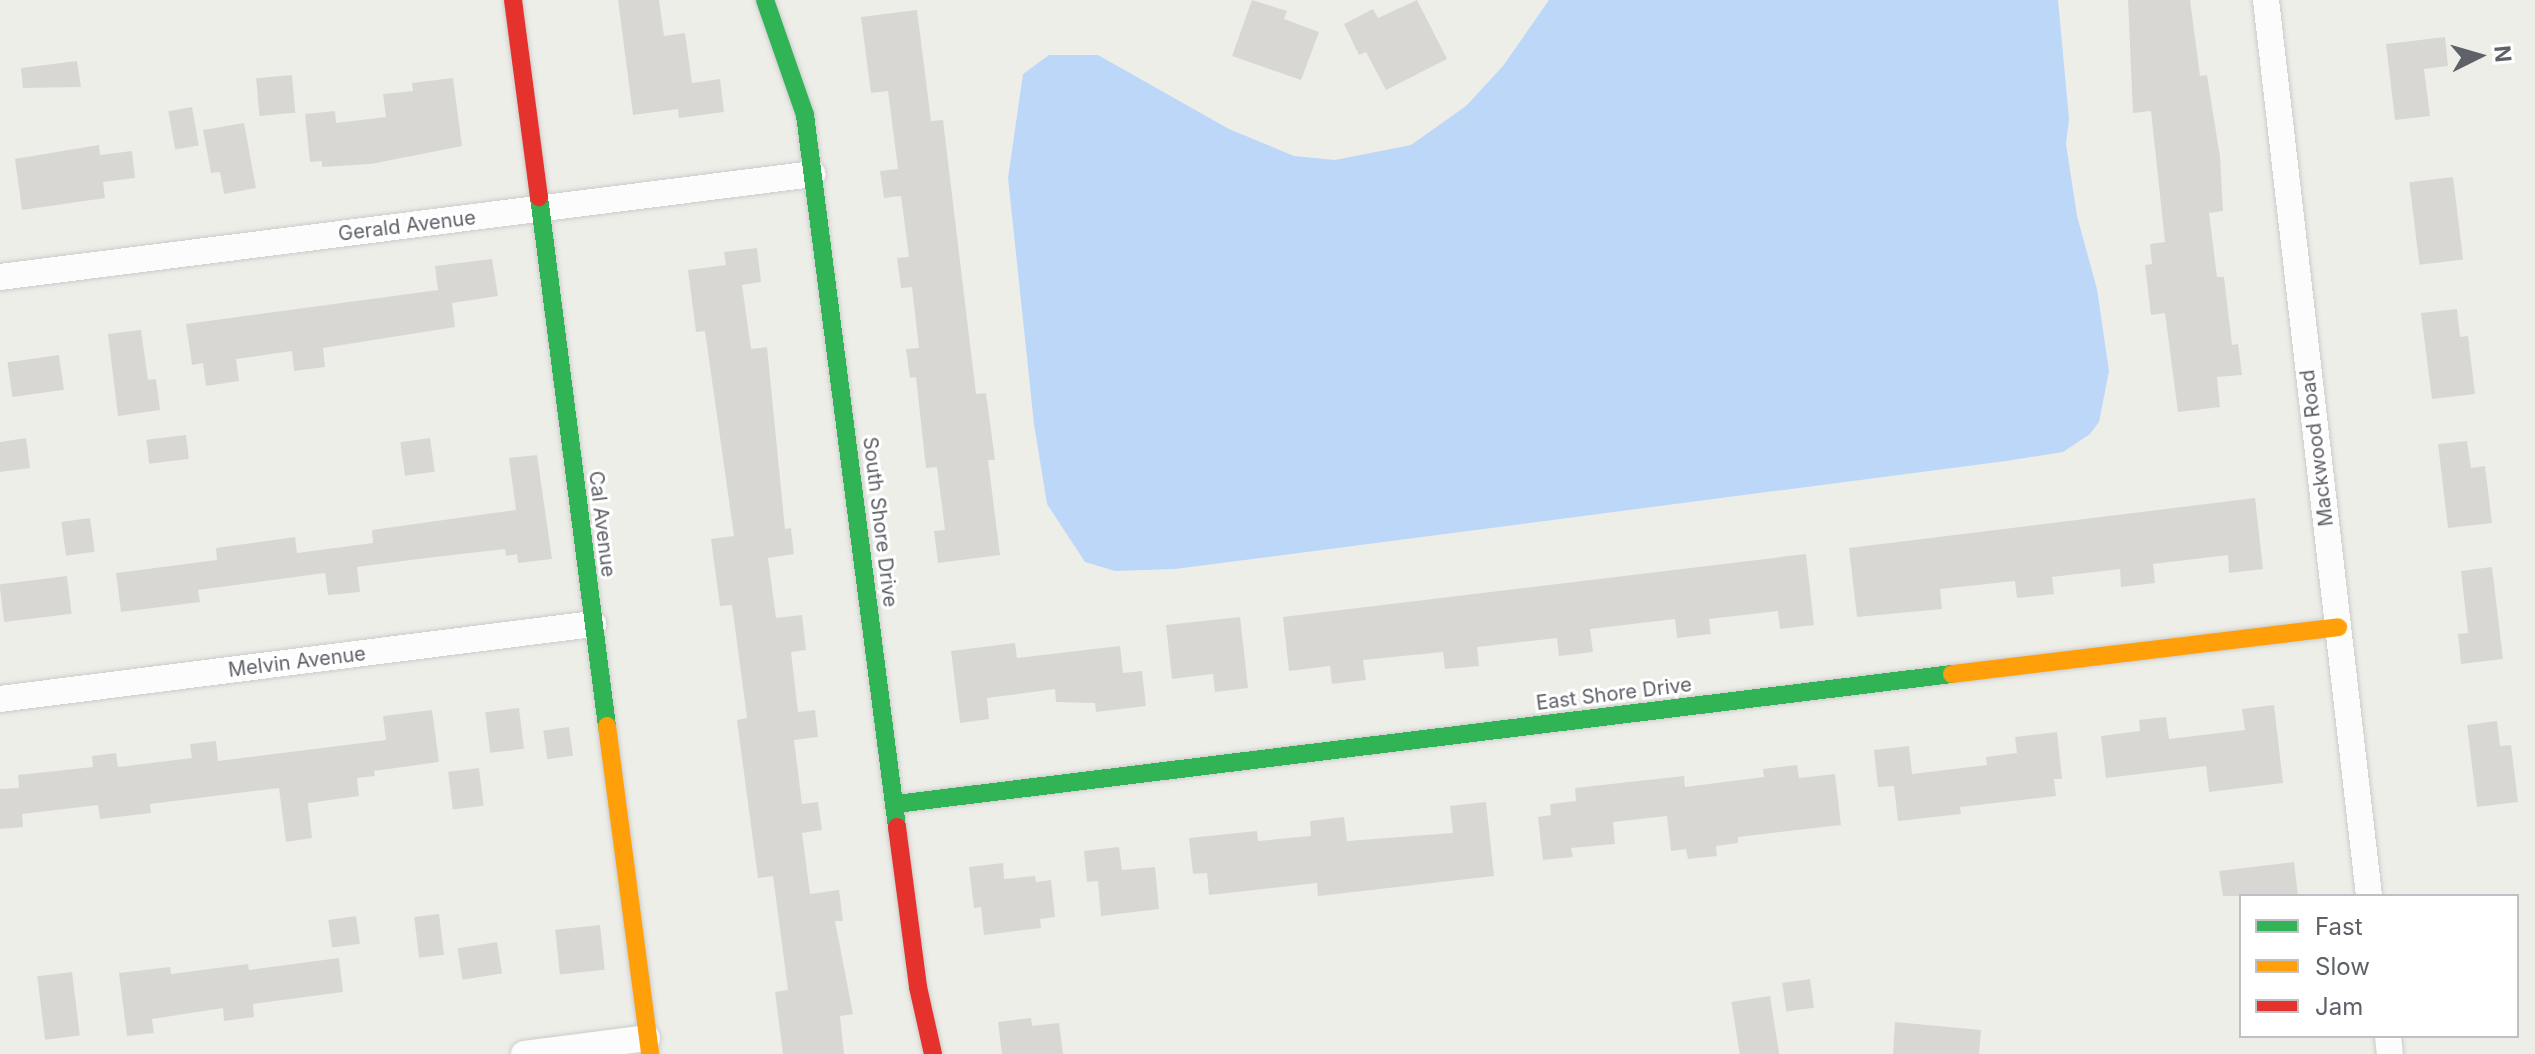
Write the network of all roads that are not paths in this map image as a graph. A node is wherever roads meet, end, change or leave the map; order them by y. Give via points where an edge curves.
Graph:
1 (513, 0) edge
2 (765, 0) edge
3 (2266, 0) edge
4 (813, 174) junction
5 (539, 210) junction
6 (0, 277) edge
7 (593, 624) junction
8 (2338, 627) junction
9 (0, 699) edge
10 (896, 804) junction
11 (2369, 894) edge
12 (648, 1046) edge
13 (524, 1054) edge
14 (933, 1054) edge

1 - 5 street, Cal Avenue
2 - 4 street, South Shore Drive via 797,83
3 - 8 street, Mackwood Road
4 - 5 street, Gerald Avenue
4 - 10 street, South Shore Drive
5 - 6 street, Gerald Avenue
5 - 7 street, Cal Avenue
7 - 9 street, Melvin Avenue
7 - 12 street, Cal Avenue
8 - 10 street, East Shore Drive
8 - 11 street, Mackwood Road
10 - 14 street, South Shore Drive via 918,987
12 - 13 street

